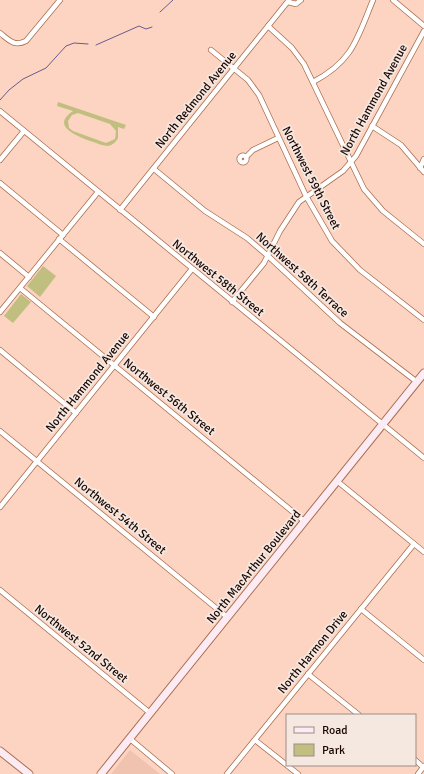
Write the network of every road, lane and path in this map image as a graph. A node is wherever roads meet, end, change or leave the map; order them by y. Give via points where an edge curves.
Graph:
1 (60, 0) edge
2 (301, 0) edge
3 (373, 0) edge
4 (393, 0) edge
5 (289, 1) edge
6 (268, 26) junction
7 (424, 26) edge
8 (424, 31) edge
9 (0, 33) edge
10 (211, 50) dead end
11 (234, 69) junction
12 (313, 82) junction
13 (0, 111) edge
14 (372, 126) junction
15 (24, 131) junction
16 (278, 138) junction
17 (246, 157) dead end
18 (424, 159) edge
19 (0, 160) edge
20 (351, 163) junction
21 (420, 168) junction
22 (154, 169) junction
23 (424, 172) edge
24 (0, 183) edge
25 (98, 192) junction
26 (306, 196) junction
27 (120, 210) junction
28 (63, 235) junction
29 (59, 240) junction
30 (424, 244) edge
31 (0, 253) edge
32 (268, 256) junction
33 (192, 270) junction
34 (29, 277) junction
35 (20, 288) junction
36 (232, 302) junction
37 (0, 312) edge
38 (154, 317) junction
39 (424, 320) edge
40 (0, 350) edge
41 (115, 365) junction
42 (424, 373) edge
43 (417, 382) junction
44 (76, 413) junction
45 (382, 425) junction
46 (0, 431) edge
47 (424, 458) edge
48 (37, 461) junction
49 (336, 481) junction
50 (0, 507) edge
51 (304, 521) junction
52 (414, 544) junction
53 (424, 552) edge
54 (0, 590) edge
55 (361, 609) junction
56 (227, 617) junction
57 (424, 660) edge
58 (308, 674) junction
59 (150, 713) junction
60 (358, 714) edge
61 (130, 738) junction
62 (255, 740) junction
63 (0, 751) edge
64 (416, 761) edge
65 (286, 765) edge
66 (288, 766) edge
67 (424, 767) edge
68 (29, 774) edge
69 (101, 774) edge
70 (172, 774) edge
71 (228, 774) edge
72 (298, 774) edge
73 (418, 774) edge

1 - 9 street via 26,41 20,44 13,43
2 - 5 street, North Redmond Avenue via 296,4
3 - 12 street via 351,51 334,70
4 - 7 street
5 - 6 street, North Redmond Avenue
6 - 11 street, North Redmond Avenue
6 - 12 street via 292,48
8 - 14 street, North Hammond Avenue
10 - 11 street, Northwest 59th Street
11 - 16 street, Northwest 59th Street via 248,80 259,95
11 - 22 street, North Redmond Avenue
12 - 20 street
13 - 15 street, Northwest 58th Street
14 - 20 street, North Hammond Avenue
14 - 21 street via 401,145
15 - 19 street
15 - 25 street, Northwest 58th Street
16 - 17 street via 253,150
16 - 26 street, Northwest 59th Street
18 - 21 street
20 - 26 street, North Hammond Avenue
20 - 30 street via 373,200
21 - 23 street
22 - 27 street, North Redmond Avenue
22 - 32 street, Northwest 58th Terrace
24 - 28 street
25 - 27 street, Northwest 58th Street
25 - 28 street
26 - 32 street, North Hammond Avenue via 286,220
26 - 39 street, Northwest 59th Street via 324,230 339,250 360,270
27 - 33 street, Northwest 58th Street
28 - 29 street
29 - 34 street
29 - 38 street
31 - 34 street
32 - 36 street, North Hammond Avenue
32 - 43 street, Northwest 58th Terrace via 340,323
33 - 36 street, Northwest 58th Street
33 - 38 street, North Hammond Avenue
34 - 35 street
35 - 37 street
35 - 41 street, Northwest 56th Street
36 - 45 street, Northwest 58th Street
38 - 41 street, North Hammond Avenue
40 - 44 street
41 - 44 street, North Hammond Avenue
41 - 51 street, Northwest 56th Street
42 - 43 main road, North MacArthur Boulevard
43 - 45 main road, North MacArthur Boulevard
44 - 48 street, North Hammond Avenue
45 - 47 street, Northwest 58th Street
45 - 49 main road, North MacArthur Boulevard
46 - 48 street, Northwest 54th Street
48 - 50 street, North Hammond Avenue
48 - 56 street, Northwest 54th Street
49 - 51 main road, North MacArthur Boulevard
49 - 52 street
51 - 56 main road, North MacArthur Boulevard
52 - 53 street
52 - 55 street, North Harmon Drive
54 - 59 street, Northwest 52nd Street
55 - 57 street
55 - 58 street, North Harmon Drive
56 - 59 main road, North MacArthur Boulevard
58 - 60 street
58 - 62 street, North Harmon Drive
59 - 61 main road, North MacArthur Boulevard
61 - 69 main road, North MacArthur Boulevard
61 - 70 street
62 - 65 street
62 - 71 street, North Harmon Drive
63 - 68 main road
64 - 67 street
66 - 72 street
67 - 73 street

